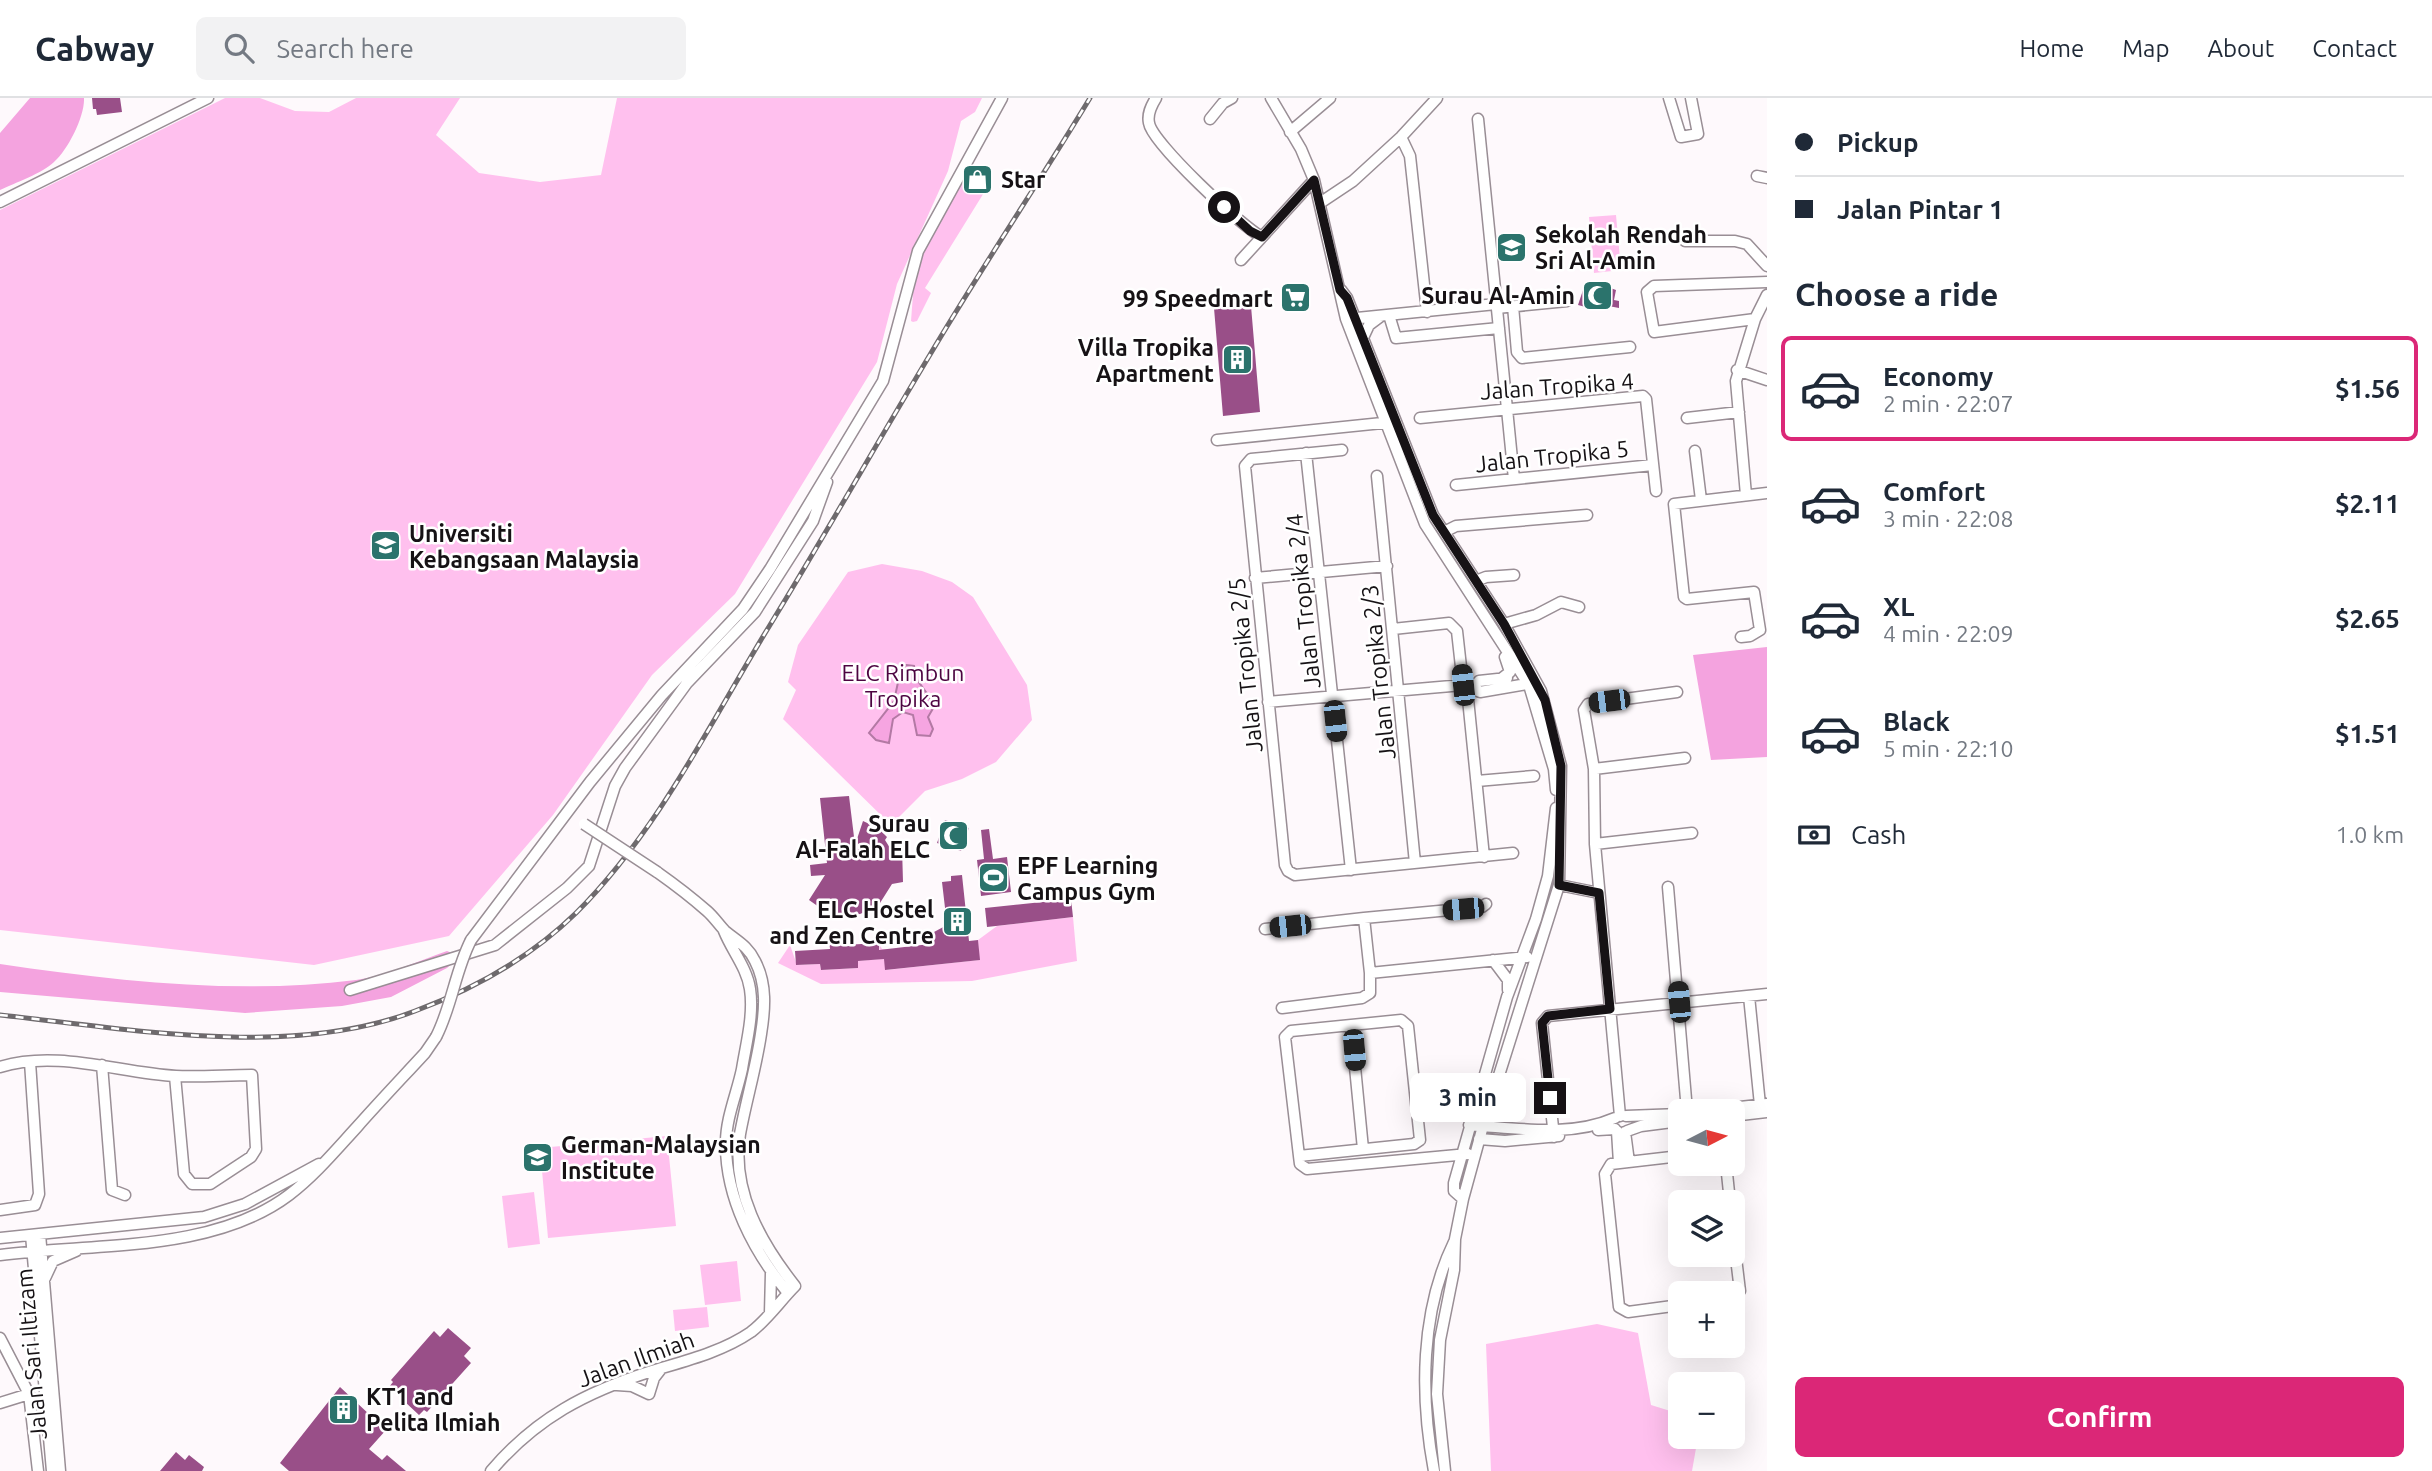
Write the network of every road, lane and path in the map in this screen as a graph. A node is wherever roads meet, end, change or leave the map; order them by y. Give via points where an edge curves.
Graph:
1 (208, 98) edge
2 (1002, 98) edge
3 (1156, 98) edge
4 (1232, 98) edge
5 (1271, 98) edge
6 (1330, 98) edge
7 (1437, 98) edge
8 (1670, 98) edge
9 (1692, 98) edge
10 (1210, 119) dead end
11 (1478, 119) dead end
12 (1290, 132) junction
13 (1401, 137) junction
14 (1315, 183) junction
15 (0, 202) edge
16 (1320, 203) junction
17 (1262, 237) junction
18 (1685, 241) dead end
19 (1241, 260) dead end
20 (1767, 266) edge
21 (1767, 282) edge
22 (1340, 290) junction
23 (1767, 295) edge
24 (1567, 301) dead end
25 (1349, 302) junction
26 (1497, 306) junction
27 (1513, 306) junction
28 (1427, 312) junction
29 (1381, 316) junction
30 (1350, 318) junction
31 (1755, 319) junction
32 (1499, 328) junction
33 (1362, 340) junction
34 (1630, 347) dead end
35 (1737, 370) junction
36 (1767, 380) edge
37 (1507, 409) junction
38 (1739, 412) junction
39 (1420, 418) dead end
40 (1688, 418) dead end
41 (1391, 423) junction
42 (1217, 440) dead end
43 (1342, 450) dead end
44 (1695, 451) dead end
45 (1306, 453) junction
46 (1653, 466) junction
47 (829, 471) junction
48 (1377, 476) dead end
49 (1514, 480) junction
50 (1456, 485) dead end
51 (1656, 491) dead end
52 (1767, 493) edge
53 (1746, 495) junction
54 (1701, 500) junction
55 (1587, 515) dead end
56 (1444, 532) junction
57 (1387, 566) junction
58 (1320, 572) junction
59 (1514, 575) dead end
60 (1255, 578) junction
61 (1473, 586) junction
62 (1579, 607) dead end
63 (1504, 624) junction
64 (1393, 629) junction
65 (1741, 637) dead end
66 (1527, 673) junction
67 (1501, 679) junction
68 (1533, 683) junction
69 (1468, 688) junction
70 (1400, 691) junction
71 (1677, 692) dead end
72 (1332, 696) junction
73 (1268, 702) junction
74 (1685, 758) dead end
75 (1594, 769) junction
76 (1534, 776) dead end
77 (1477, 782) junction
78 (568, 812) junction
79 (1692, 833) dead end
80 (1595, 844) junction
81 (1513, 853) dead end
82 (1484, 857) junction
83 (1415, 863) junction
84 (1351, 870) junction
85 (1559, 885) junction
86 (1668, 887) dead end
87 (1599, 893) junction
88 (1486, 904) dead end
89 (1367, 918) junction
90 (1265, 929) dead end
91 (724, 930) junction
92 (1529, 940) junction
93 (1523, 956) junction
94 (1534, 958) junction
95 (1493, 960) junction
96 (1370, 973) junction
97 (350, 990) dead end
98 (1767, 994) edge
99 (1749, 996) junction
100 (1507, 997) junction
101 (1679, 1002) junction
102 (1282, 1009) dead end
103 (1610, 1009) junction
104 (1351, 1026) junction
105 (30, 1062) junction
106 (102, 1065) junction
107 (0, 1067) edge
108 (175, 1076) junction
109 (1686, 1099) edge
110 (1765, 1107) edge
111 (1745, 1110) edge
112 (1668, 1116) edge
113 (1668, 1123) edge
114 (1469, 1125) junction
115 (1621, 1125) junction
116 (1483, 1126) junction
117 (1553, 1134) junction
118 (1479, 1139) junction
119 (1363, 1149) junction
120 (1461, 1153) junction
121 (1299, 1156) junction
122 (1475, 1156) junction
123 (329, 1158) junction
124 (1668, 1158) edge
125 (1624, 1163) junction
126 (125, 1195) dead end
127 (1462, 1199) junction
128 (4, 1210) edge
129 (36, 1235) junction
130 (0, 1238) edge
131 (1455, 1239) junction
132 (93, 1245) junction
133 (37, 1251) junction
134 (19, 1253) junction
135 (0, 1255) edge
136 (771, 1273) junction
137 (791, 1289) junction
138 (40, 1291) junction
139 (1668, 1307) edge
140 (770, 1314) junction
141 (0, 1338) edge
142 (661, 1368) junction
143 (614, 1385) junction
144 (29, 1394) junction
145 (0, 1403) edge
146 (38, 1471) edge
147 (52, 1471) edge
148 (60, 1471) edge
149 (491, 1471) edge
150 (1434, 1471) edge
151 (1445, 1471) edge

1 - 15 street
2 - 47 street via 913,264 887,371
3 - 17 street via 1148,116 1152,132 1236,220
4 - 10 street
5 - 12 street
6 - 12 street
7 - 13 street
8 - 9 street via 1681,137 1698,134
11 - 26 street
12 - 14 street
13 - 16 street via 1353,181
13 - 28 street via 1410,156
14 - 16 street
14 - 17 street
16 - 22 street
17 - 19 street
18 - 20 street via 1735,240 1747,244
21 - 31 street via 1654,286 1647,292 1654,332
22 - 25 street
22 - 30 street
23 - 31 street
24 - 27 street
25 - 29 street via 1358,310
25 - 30 street
26 - 27 street
26 - 28 street
26 - 32 street
27 - 34 street via 1521,358
28 - 29 street
29 - 30 street
29 - 32 street via 1396,338
29 - 33 street via 1369,325
30 - 33 street
30 - 41 street
31 - 35 street
32 - 37 street
33 - 41 street
35 - 36 street
35 - 38 street
37 - 39 street, Jalan Tropika 4
37 - 46 street, Jalan Tropika 4 via 1643,396
37 - 49 street
38 - 40 street
38 - 53 street
41 - 42 street
41 - 56 street
41 - 61 street via 1425,523
43 - 45 street
44 - 54 street
45 - 58 street, Jalan Tropika 2/4
45 - 60 street, Jalan Tropika 2/5 via 1246,461
46 - 49 street, Jalan Tropika 5
46 - 51 street, Jalan Tropika 4
47 - 78 street via 743,609 662,695
47 - 97 street via 813,521 755,612 687,683 625,768 586,869 495,944
48 - 57 street, Jalan Tropika 2/3
49 - 50 street, Jalan Tropika 5
52 - 53 street
53 - 54 street
54 - 65 street via 1674,504 1684,597 1754,593 1760,630
55 - 56 street via 1457,526
56 - 61 street
57 - 58 street
57 - 64 street, Jalan Tropika 2/3
58 - 60 street
58 - 72 street, Jalan Tropika 2/4
59 - 61 street via 1486,577
60 - 73 street, Jalan Tropika 2/5
61 - 63 street
61 - 66 street
61 - 67 street via 1468,599 1510,666
62 - 63 street via 1561,602
63 - 66 street
64 - 69 street via 1454,626
64 - 70 street, Jalan Tropika 2/3
66 - 67 street
66 - 68 street
67 - 69 street via 1479,681
68 - 69 street via 1480,692
68 - 85 street via 1545,700 1561,766
68 - 92 street via 1554,769 1556,803 1548,876
69 - 70 street
69 - 77 street
70 - 72 street
70 - 83 street, Jalan Tropika 2/3
71 - 75 street via 1588,704 1584,721
72 - 73 street
72 - 84 street, Jalan Tropika 2/4
73 - 84 street, Jalan Tropika 2/5 via 1288,872
74 - 75 street
75 - 80 street
76 - 77 street
77 - 82 street
78 - 91 street, bridge via 680,889
78 - 123 street, bridge via 471,940 445,1017 425,1053
79 - 80 street
80 - 87 street
81 - 82 street
82 - 83 street
83 - 84 street
85 - 87 street
85 - 94 street
86 - 101 street
87 - 103 street
88 - 89 street
89 - 90 street
89 - 96 street
91 - 136 street via 750,990 750,1019 726,1152 732,1190
91 - 137 street via 749,952 764,988 753,1082 740,1135 740,1174 750,1216
92 - 93 street
92 - 95 street
93 - 94 street
93 - 95 street
93 - 100 street
94 - 116 street
95 - 96 street
95 - 100 street via 1508,980
96 - 102 street via 1370,993 1362,998
98 - 99 street
99 - 101 street
99 - 110 street
100 - 114 street
101 - 103 street
101 - 109 street
103 - 115 street
103 - 117 street via 1548,1016 1542,1023
104 - 119 street
104 - 119 street via 1401,1020 1408,1026 1420,1140
104 - 121 street via 1291,1031 1285,1037
105 - 106 street
105 - 107 street
105 - 128 street via 39,1194 35,1205
106 - 108 street
106 - 126 street via 112,1190
108 - 108 street via 251,1075 256,1149 210,1184 192,1184 184,1174
110 - 111 street
112 - 115 street
113 - 115 street
114 - 116 street
114 - 120 street
115 - 117 street via 1604,1123
115 - 125 street
116 - 117 street
116 - 118 street
117 - 118 street via 1505,1141
118 - 122 street
119 - 121 street
120 - 121 street via 1307,1169
120 - 122 street
120 - 127 street via 1454,1191
122 - 127 street
123 - 129 street via 245,1204 204,1217
123 - 132 street via 287,1197 233,1225 167,1240
124 - 125 street
125 - 139 street via 1611,1164 1605,1174 1619,1307 1628,1312
127 - 131 street
129 - 130 street
129 - 133 street, Jalan Sari Iltizam
131 - 150 street via 1441,1268 1427,1338 1426,1403
131 - 151 street via 1437,1394
132 - 133 street
132 - 138 street via 53,1261
133 - 134 street
133 - 138 street, Jalan Sari Iltizam
134 - 135 street
134 - 138 street via 32,1266
136 - 137 street
136 - 140 street
137 - 140 street, Jalan Ilmiah
138 - 147 street, Jalan Sari Iltizam
138 - 148 street, Jalan Sari Iltizam
140 - 142 street, Jalan Ilmiah via 723,1347
141 - 144 street
142 - 143 street, Jalan Ilmiah
142 - 143 street via 649,1394 632,1386
143 - 149 street, Jalan Ilmiah via 563,1408 531,1429
144 - 145 street
144 - 146 street

